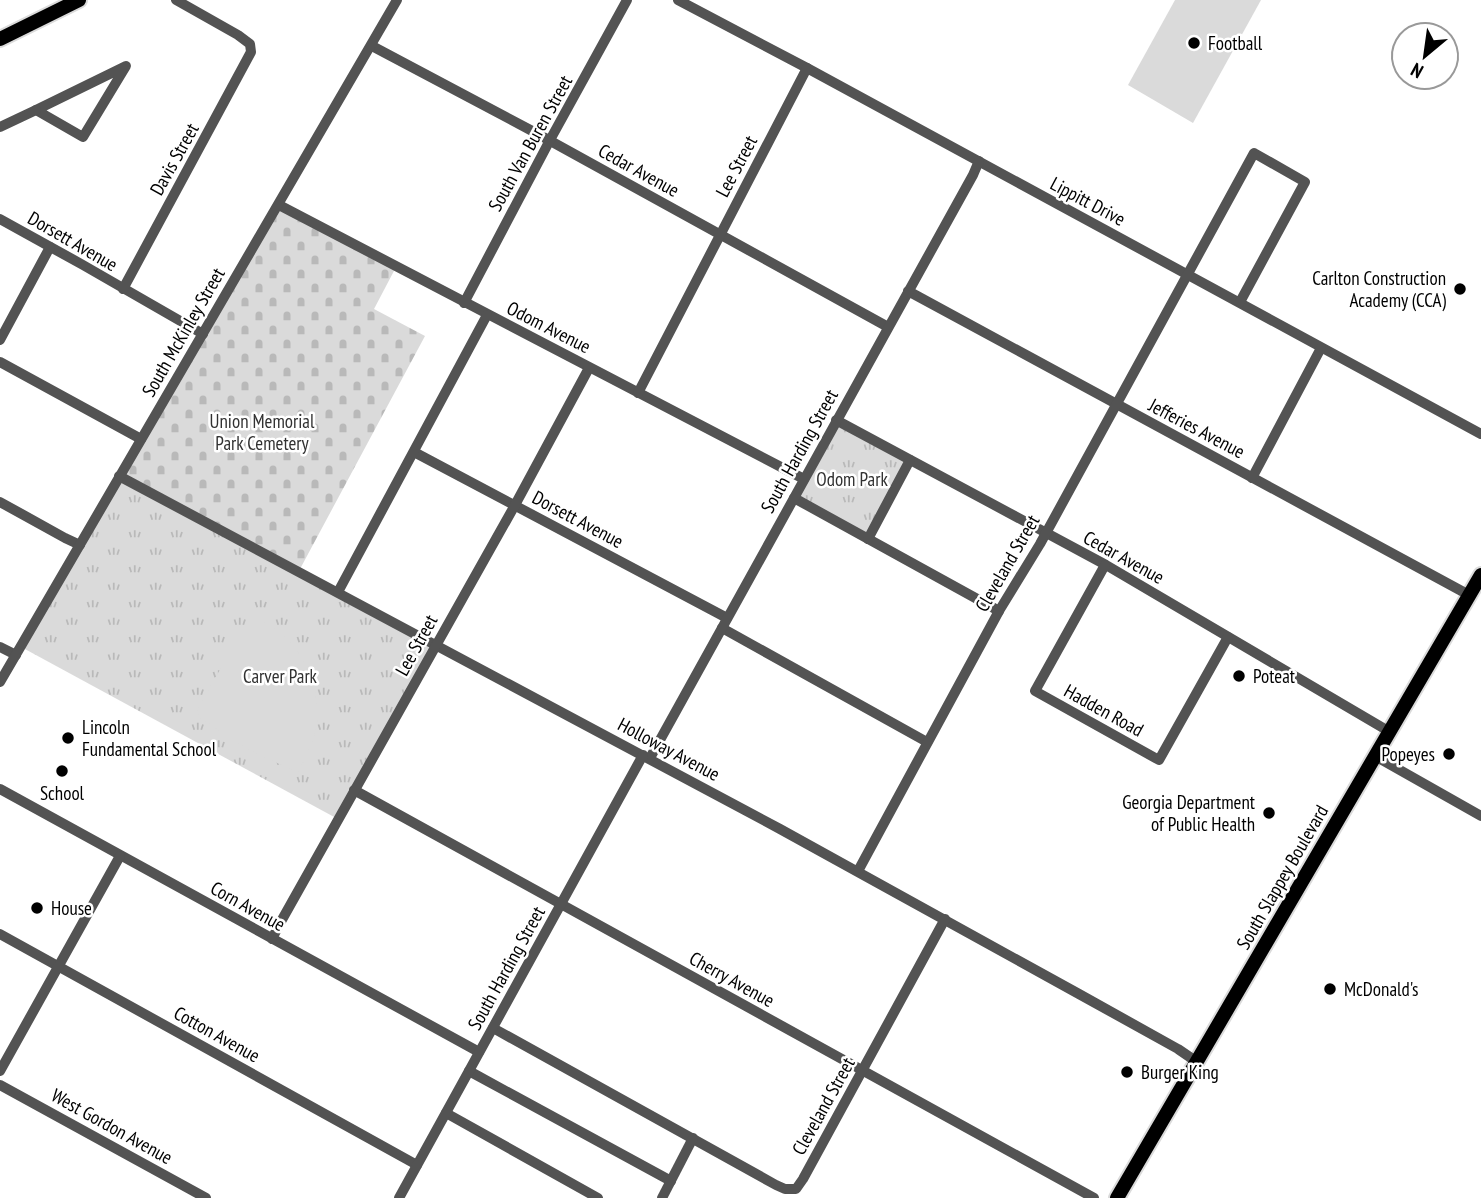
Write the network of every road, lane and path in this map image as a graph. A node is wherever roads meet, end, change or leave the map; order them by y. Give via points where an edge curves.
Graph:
1 (79, 0) edge
2 (176, 0) edge
3 (397, 0) edge
4 (627, 0) edge
5 (678, 0) edge
6 (0, 39) edge
7 (372, 46) junction
8 (807, 68) junction
9 (36, 110) junction
10 (0, 127) edge
11 (550, 141) junction
12 (979, 161) junction
13 (279, 205) junction
14 (0, 219) edge
15 (720, 233) junction
16 (50, 247) junction
17 (1187, 274) junction
18 (123, 289) junction
19 (908, 291) junction
20 (1240, 302) junction
21 (464, 303) junction
22 (487, 315) junction
23 (888, 327) junction
24 (203, 334) junction
25 (0, 340) edge
26 (1321, 348) junction
27 (0, 362) edge
28 (589, 368) junction
29 (638, 393) junction
30 (1116, 404) junction
31 (836, 420) junction
32 (1481, 434) edge
33 (141, 439) junction
34 (414, 452) junction
35 (910, 460) junction
36 (119, 476) junction
37 (1252, 478) junction
38 (804, 480) junction
39 (794, 498) junction
40 (0, 502) edge
41 (515, 505) junction
42 (1045, 533) junction
43 (867, 539) junction
44 (80, 545) junction
45 (1105, 565) junction
46 (1481, 575) edge
47 (338, 592) junction
48 (1469, 595) junction
49 (999, 611) junction
50 (724, 623) junction
51 (1228, 637) junction
52 (435, 645) junction
53 (0, 647) edge
54 (16, 655) junction
55 (0, 682) edge
56 (1390, 732) junction
57 (927, 742) junction
58 (647, 756) junction
59 (1375, 756) junction
60 (0, 789) edge
61 (354, 790) junction
62 (1481, 816) edge
63 (120, 856) junction
64 (858, 871) junction
65 (562, 904) junction
66 (945, 919) junction
67 (0, 934) edge
68 (272, 939) junction
69 (58, 966) junction
70 (493, 1028) junction
71 (480, 1052) junction
72 (1197, 1062) junction
73 (862, 1070) junction
74 (0, 1071) edge
75 (469, 1071) junction
76 (0, 1085) edge
77 (446, 1114) junction
78 (693, 1138) junction
79 (417, 1165) junction
80 (671, 1181) junction
81 (206, 1198) edge
82 (399, 1198) edge
83 (598, 1198) edge
84 (662, 1198) edge
85 (1094, 1198) edge
86 (1117, 1198) edge

1 - 6 main road
2 - 18 street, Davis Street via 238,35 250,44 251,52
3 - 7 street, South McKinley Street
4 - 11 street, South Van Buren Street
5 - 8 street, Lippitt Drive
7 - 11 street, Cedar Avenue
7 - 13 street, South McKinley Street
8 - 12 street, Lippitt Drive
8 - 15 street, Lee Street
9 - 9 street via 93,83 126,66 83,137
9 - 10 street
11 - 15 street, Cedar Avenue
11 - 21 street, South Van Buren Street
12 - 17 street, Lippitt Drive
12 - 19 street, South Harding Street
13 - 21 street, Odom Avenue
13 - 24 street, South McKinley Street
14 - 16 street, Dorsett Avenue
15 - 23 street, Cedar Avenue
15 - 29 street, Lee Street
16 - 18 street, Dorsett Avenue
16 - 25 street
17 - 20 street, Lippitt Drive
17 - 20 street, Cleveland Street via 1254,153 1305,182
17 - 30 street, Cleveland Street
18 - 24 street, Dorsett Avenue
19 - 23 street, South Harding Street
19 - 30 street, Jefferies Avenue
20 - 26 street, Lippitt Drive
21 - 22 street, Odom Avenue
22 - 28 street, Odom Avenue
22 - 34 street
23 - 31 street, South Harding Street
24 - 33 street, South McKinley Street
26 - 32 street, Lippitt Drive
26 - 37 street
27 - 33 street
28 - 29 street, Odom Avenue
28 - 41 street, Lee Street
29 - 38 street, Odom Avenue
30 - 37 street, Jefferies Avenue
30 - 42 street, Cleveland Street
31 - 35 street, Cedar Avenue
31 - 38 street, South Harding Street
33 - 36 street, South McKinley Street
34 - 41 street, Dorsett Avenue
34 - 47 street
35 - 42 street, Cedar Avenue
35 - 43 street
36 - 44 street, South McKinley Street
36 - 47 street, Holloway Avenue
37 - 48 street, Jefferies Avenue
38 - 39 street, South Harding Street
39 - 43 street
39 - 50 street, South Harding Street
40 - 44 street
41 - 50 street, Dorsett Avenue
41 - 52 street, Lee Street
42 - 45 street, Cedar Avenue
42 - 49 street, Cleveland Street
43 - 49 street
44 - 54 street, South McKinley Street
45 - 51 street, Cedar Avenue
45 - 51 street, Hadden Road via 1035,691 1159,760
46 - 48 main road, South Slappey Boulevard
47 - 52 street, Holloway Avenue
48 - 56 main road, South Slappey Boulevard
49 - 57 street, Cleveland Street
50 - 57 street, Dorsett Avenue
50 - 58 street, South Harding Street
51 - 56 street, Cedar Avenue
52 - 58 street, Holloway Avenue
52 - 61 street, Lee Street
53 - 54 street
54 - 55 street, South McKinley Street
56 - 59 main road, South Slappey Boulevard
57 - 64 street, Cleveland Street
58 - 64 street, Holloway Avenue
58 - 65 street, South Harding Street
59 - 62 street
59 - 72 main road, South Slappey Boulevard
60 - 63 street, Corn Avenue
61 - 65 street, Cherry Avenue
61 - 68 street, Lee Street
63 - 68 street, Corn Avenue
63 - 69 street
64 - 66 street, Holloway Avenue
65 - 70 street, South Harding Street
65 - 73 street, Cherry Avenue
66 - 72 street, Holloway Avenue
66 - 73 street, Cleveland Street
67 - 69 street, Cotton Avenue
68 - 71 street, Corn Avenue
69 - 74 street
69 - 79 street, Cotton Avenue
70 - 71 street, South Harding Street
70 - 78 street
71 - 75 street, South Harding Street
72 - 86 main road, South Slappey Boulevard
73 - 78 street, Cleveland Street via 796,1189 785,1189
73 - 85 street, Cherry Avenue
75 - 77 street, South Harding Street
75 - 80 street
76 - 81 street, West Gordon Avenue
77 - 79 street, South Harding Street
77 - 83 street
78 - 80 street
79 - 82 street, South Harding Street
80 - 84 street

